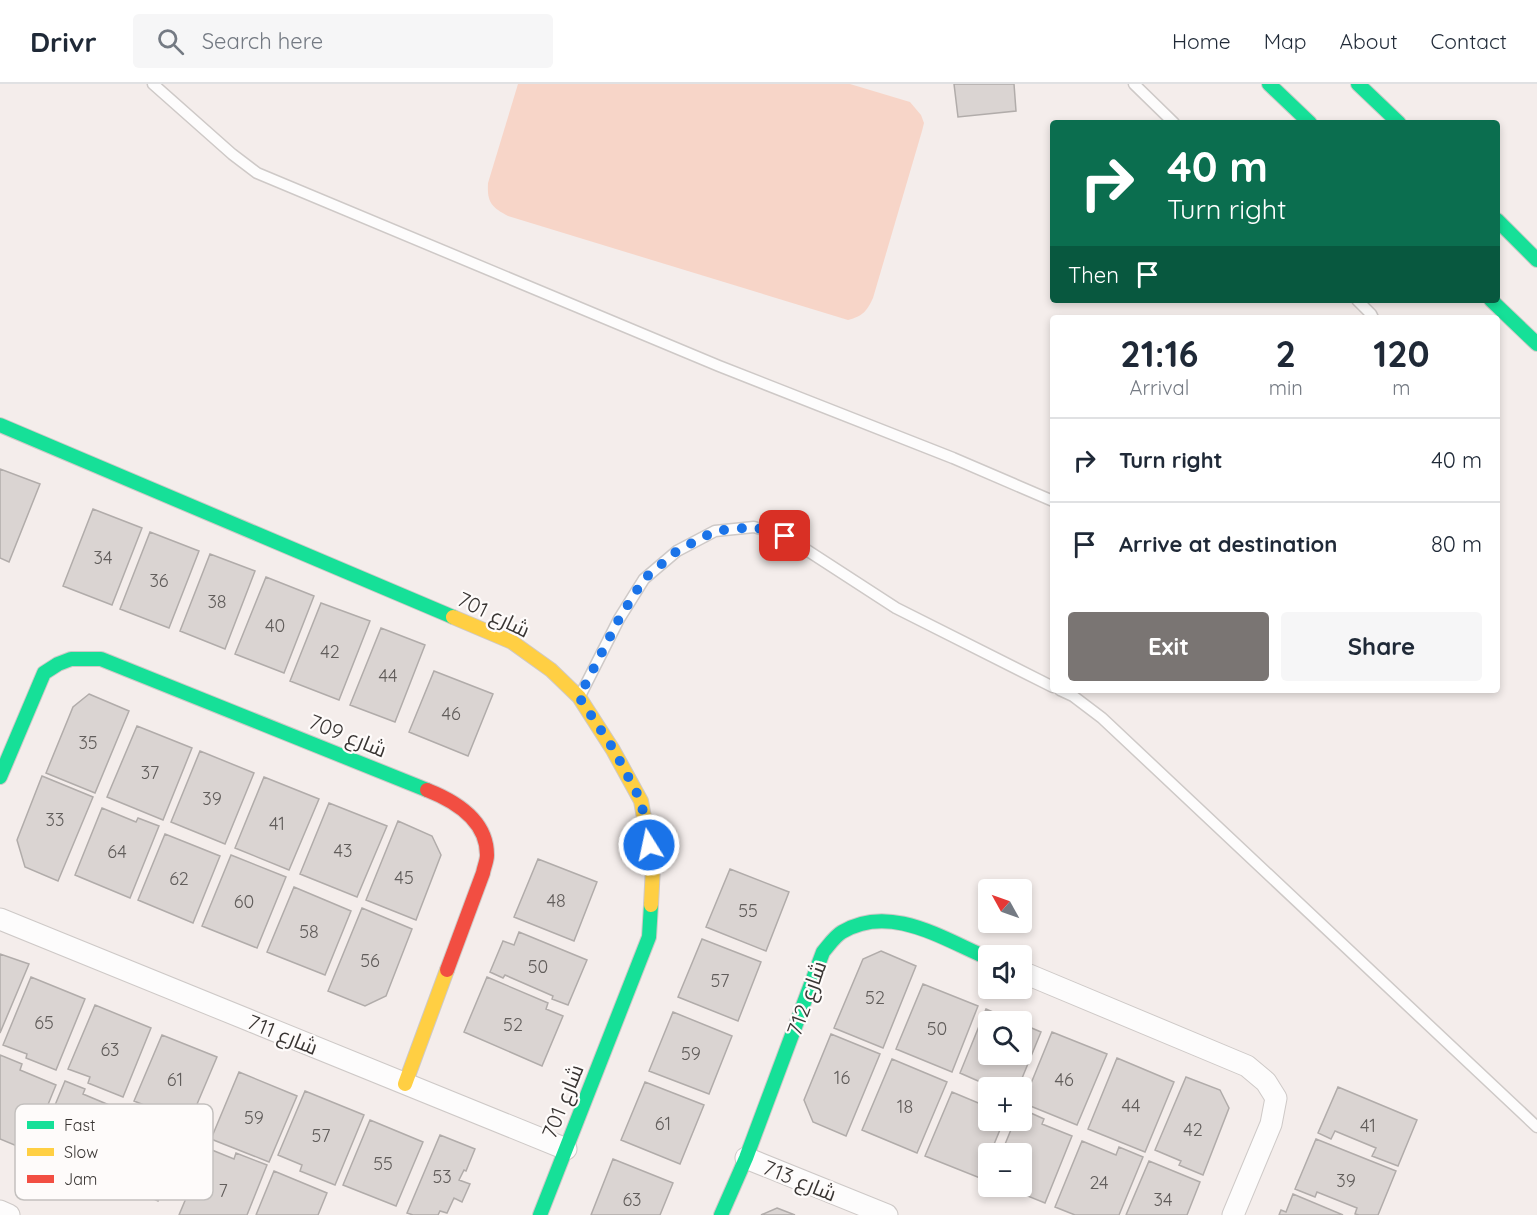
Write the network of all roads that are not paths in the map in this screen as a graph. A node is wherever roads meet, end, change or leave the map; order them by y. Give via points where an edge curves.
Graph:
1 (153, 84) edge
2 (1134, 84) edge
3 (1269, 84) edge
4 (1358, 84) edge
5 (1171, 120) edge
6 (1307, 120) edge
7 (1396, 120) edge
8 (1500, 223) edge
9 (1537, 260) edge
10 (1360, 303) edge
11 (1494, 303) edge
12 (1372, 315) edge
13 (1537, 344) edge
14 (0, 425) edge
15 (1050, 500) edge
16 (1050, 685) edge
17 (1066, 693) edge
18 (579, 697) junction
19 (0, 777) edge
20 (0, 919) edge
21 (978, 954) edge
22 (1032, 976) edge
23 (405, 1084) junction
24 (1537, 1127) edge
25 (566, 1149) junction
26 (746, 1158) junction
27 (0, 1211) edge
28 (9, 1215) edge
29 (540, 1215) edge
30 (722, 1215) edge
31 (887, 1215) edge
32 (1233, 1215) edge

1 - 15 lane via 257,172 718,366
2 - 5 lane
3 - 6 street
4 - 7 street
8 - 9 street
10 - 12 lane
11 - 13 street
14 - 18 street, شارع 701 via 512,642 551,670
16 - 18 lane via 896,608 785,536 754,527 715,531 677,551 644,579
17 - 24 lane via 1102,718
18 - 25 street, شارع 701 via 641,801 652,867 649,937
19 - 23 street, شارع 709 via 44,673 56,663 81,657 102,659 450,799 472,815 488,853
20 - 23 street, شارع 711
21 - 26 street, شارع 712 via 903,922 858,924 840,933 823,952
22 - 32 street via 1247,1066 1266,1082 1276,1098 1271,1124
23 - 25 street, شارع 711
25 - 29 street, شارع 701
26 - 30 street, شارع 712
26 - 31 street, شارع 713
27 - 28 street

